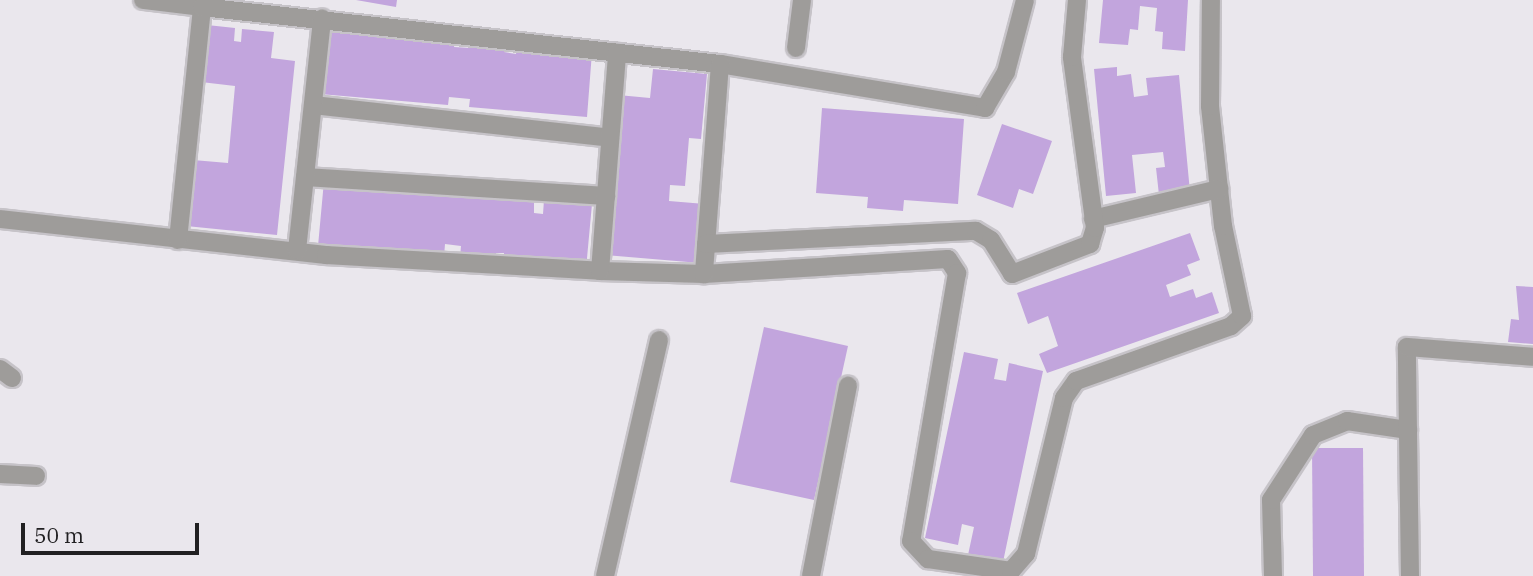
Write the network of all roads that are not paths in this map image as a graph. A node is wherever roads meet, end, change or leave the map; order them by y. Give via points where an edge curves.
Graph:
1 (143, 0) edge
2 (802, 0) edge
3 (1025, 0) edge
4 (1077, 0) edge
5 (1211, 0) edge
6 (202, 7) junction
7 (322, 18) junction
8 (796, 48) dead end
9 (617, 53) junction
10 (720, 64) junction
11 (313, 105) junction
12 (610, 138) junction
13 (305, 177) junction
14 (1219, 189) junction
15 (606, 196) junction
16 (0, 219) edge
17 (1093, 219) junction
18 (178, 240) junction
19 (706, 244) junction
20 (297, 250) junction
21 (600, 271) junction
22 (704, 274) junction
23 (659, 340) dead end
24 (1533, 357) edge
25 (848, 386) dead end
26 (1408, 430) junction
27 (0, 474) edge
28 (36, 476) dead end
29 (605, 576) edge
30 (811, 576) edge
31 (1273, 576) edge
32 (1410, 576) edge

1 - 6 street
2 - 8 street
3 - 10 street via 1006,72 985,108
4 - 17 street via 1072,57
5 - 14 street via 1210,106
6 - 7 street
6 - 18 street
7 - 9 street
7 - 11 street
9 - 10 street
9 - 12 street
10 - 19 street
11 - 12 street
11 - 13 street
12 - 15 street
13 - 15 street
13 - 20 street
14 - 17 street
14 - 22 street via 1242,316 1231,326 1076,381 1069,389 1026,554 1011,570 928,559 911,541 957,273 948,259
15 - 21 street
16 - 18 street
17 - 19 street via 1090,244 1012,274 991,240 976,231
18 - 20 street
19 - 22 street
20 - 21 street
21 - 22 street
23 - 29 street
24 - 26 street via 1407,347
25 - 30 street
26 - 31 street via 1347,421 1313,435 1276,484 1271,500
26 - 32 street
27 - 28 street

